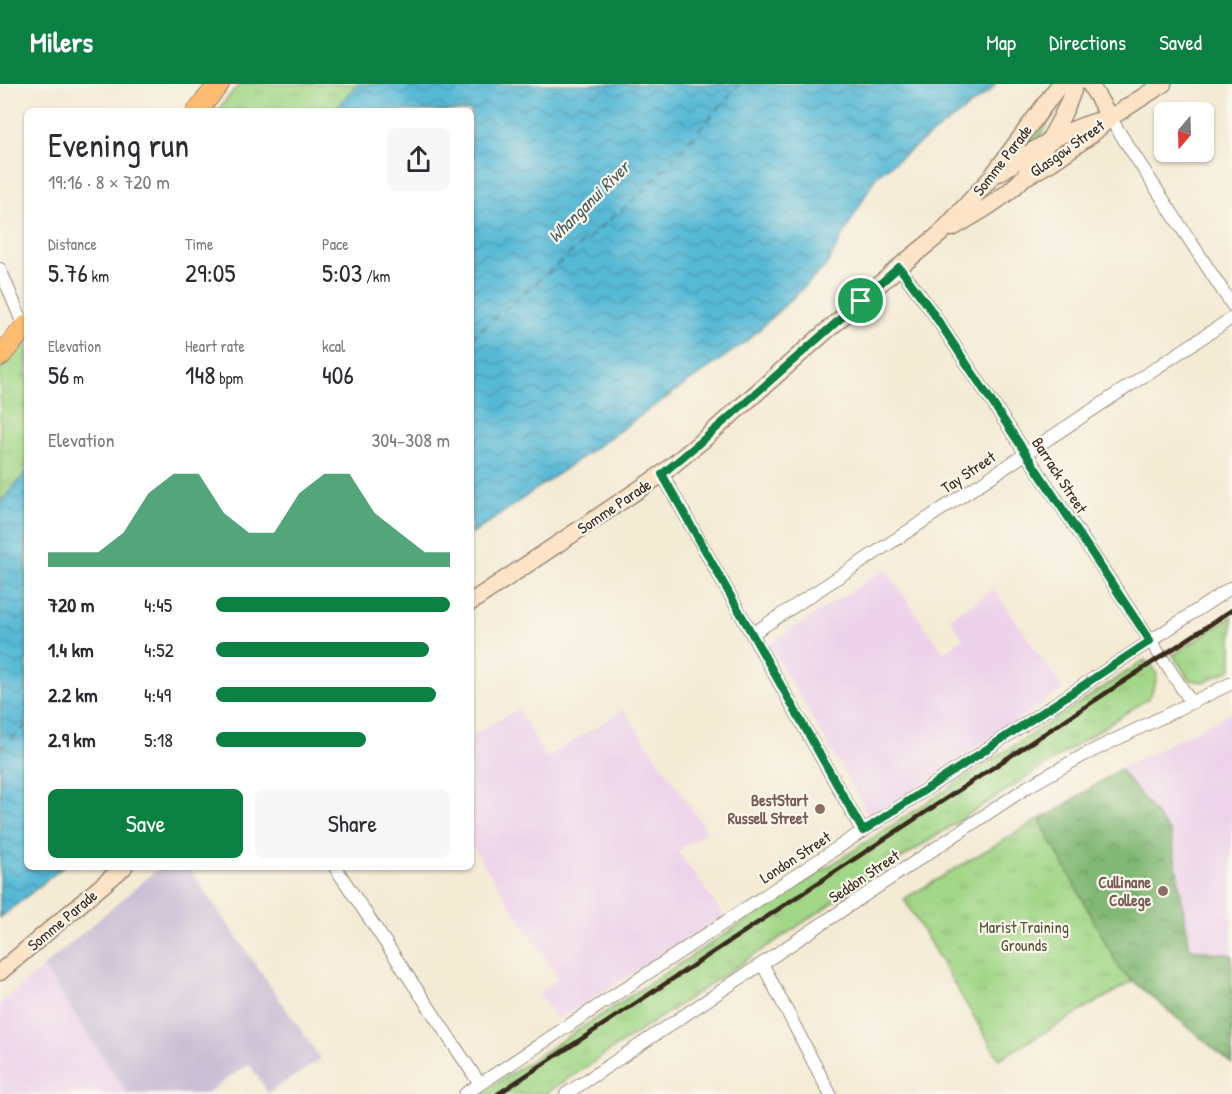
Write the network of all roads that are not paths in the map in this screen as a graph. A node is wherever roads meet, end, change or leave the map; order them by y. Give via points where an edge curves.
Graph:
1 (219, 84) edge
2 (1060, 84) edge
3 (1075, 84) edge
4 (1090, 84) edge
5 (1163, 84) edge
6 (199, 108) edge
7 (1110, 117) junction
8 (1047, 142) junction
9 (1023, 178) junction
10 (990, 179) junction
11 (940, 234) junction
12 (899, 267) junction
13 (0, 269) edge
14 (1232, 304) edge
15 (1232, 318) edge
16 (24, 320) edge
17 (24, 327) edge
18 (0, 356) edge
19 (1026, 453) junction
20 (662, 474) junction
21 (1232, 587) edge
22 (474, 600) edge
23 (752, 634) junction
24 (1150, 641) junction
25 (1232, 683) edge
26 (1191, 702) junction
27 (863, 831) junction
28 (120, 870) edge
29 (337, 870) edge
30 (763, 964) junction
31 (0, 972) edge
32 (480, 1084) junction
33 (465, 1094) edge
34 (566, 1094) edge
35 (830, 1094) edge

1 - 6 main road
2 - 10 main road, Somme Parade
3 - 8 main road, Somme Parade
4 - 7 main road
5 - 7 main road, Glasgow Street
7 - 8 main road, Glasgow Street via 1085,123
7 - 9 main road, Glasgow Street via 1091,135
7 - 14 street
8 - 9 main road, Somme Parade
8 - 10 main road, Glasgow Street
9 - 11 main road, Somme Parade via 970,218
10 - 11 main road, Somme Parade
11 - 12 main road, Somme Parade
12 - 19 street, Barrack Street
12 - 20 main road, Somme Parade
13 - 16 street
15 - 19 street, Tay Street
17 - 18 main road
19 - 23 street, Tay Street
19 - 24 street, Barrack Street
20 - 22 main road, Somme Parade
20 - 23 street
21 - 24 street, London Street
23 - 27 street
24 - 26 street, Barrack Street
24 - 27 street, London Street
25 - 26 street, Seddon Street
26 - 30 street, Seddon Street via 1084,754 1029,786
27 - 32 street, London Street
28 - 31 main road, Somme Parade
29 - 32 street
30 - 34 street, Seddon Street
30 - 35 street
32 - 33 street, London Street

